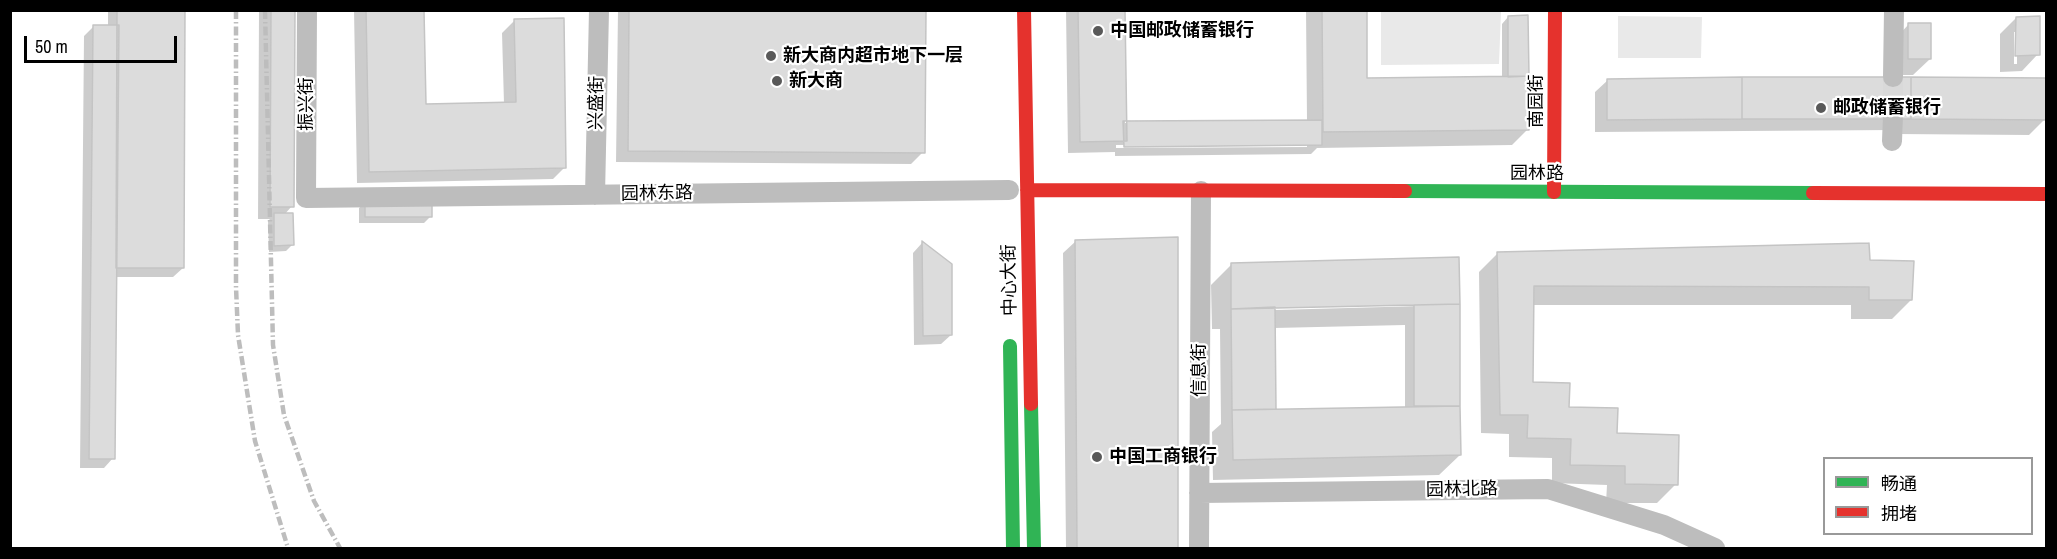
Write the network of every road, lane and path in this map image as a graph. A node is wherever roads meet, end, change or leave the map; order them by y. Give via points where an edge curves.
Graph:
1 (307, 10) edge
2 (599, 10) edge
3 (1024, 10) edge
4 (1555, 10) edge
5 (1894, 10) edge
6 (1893, 77) tunnel mouth
7 (1893, 115) tunnel mouth
8 (1892, 141) dead end
9 (1013, 190) junction
10 (1201, 191) junction
11 (1554, 192) junction
12 (2046, 194) edge
13 (595, 195) junction
14 (306, 198) joint
15 (1010, 334) dead end
16 (1199, 493) junction
17 (1013, 549) edge
18 (1034, 549) edge
19 (1199, 549) edge
20 (1714, 549) edge

1 - 14 street, 振兴街
2 - 13 street, 兴盛街
3 - 9 street, 中心大街
4 - 11 street, 南园街
5 - 6 street
7 - 8 street
9 - 10 street, 园林路
9 - 13 street, 园林东路
9 - 18 street, 中心大街
10 - 11 street, 园林路
10 - 16 street, 信息街
11 - 12 street, 园林路
13 - 14 street, 园林东路
15 - 17 street, 中心大街
16 - 19 street, 信息街
16 - 20 street, 园林北路 via 1548,489 1664,525

